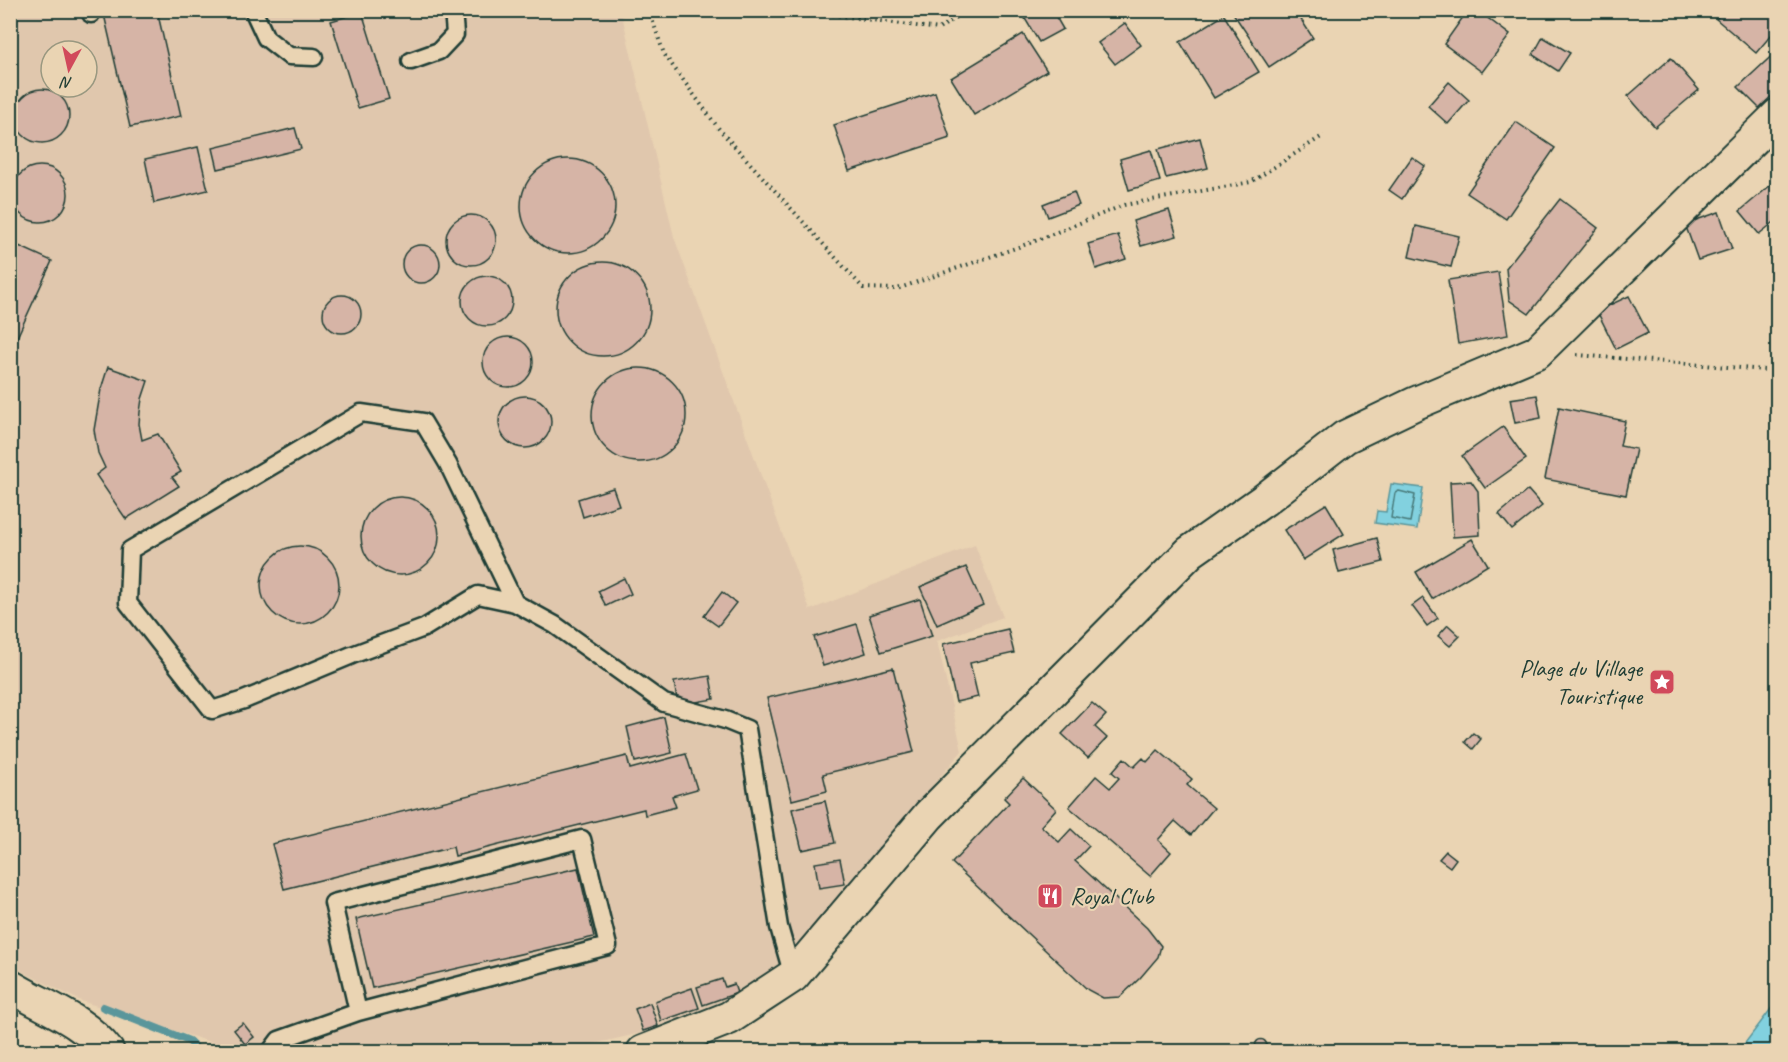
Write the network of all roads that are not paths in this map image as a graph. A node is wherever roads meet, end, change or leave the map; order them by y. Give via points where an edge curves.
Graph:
1 (253, 10) edge
2 (453, 10) edge
3 (314, 57) dead end
4 (411, 61) dead end
5 (1778, 115) edge
6 (515, 603) junction
7 (793, 976) junction
8 (10, 986) edge
9 (10, 1002) edge
10 (358, 1012) junction
11 (80, 1052) edge
12 (108, 1052) edge
13 (270, 1052) edge
14 (643, 1052) edge

1 - 3 lane via 266,39 290,56
2 - 4 lane via 455,34 439,51
5 - 7 street via 1537,352 1345,437 1190,552 929,815
6 - 6 lane via 448,464 423,422 361,413 130,550 128,603 212,710 424,628 478,595
6 - 7 lane via 555,626 664,703 747,729 779,927
7 - 14 street via 729,1018
8 - 12 street via 81,1025
9 - 11 street via 60,1034
10 - 10 lane via 608,946 582,839 333,903
10 - 13 lane via 279,1040

